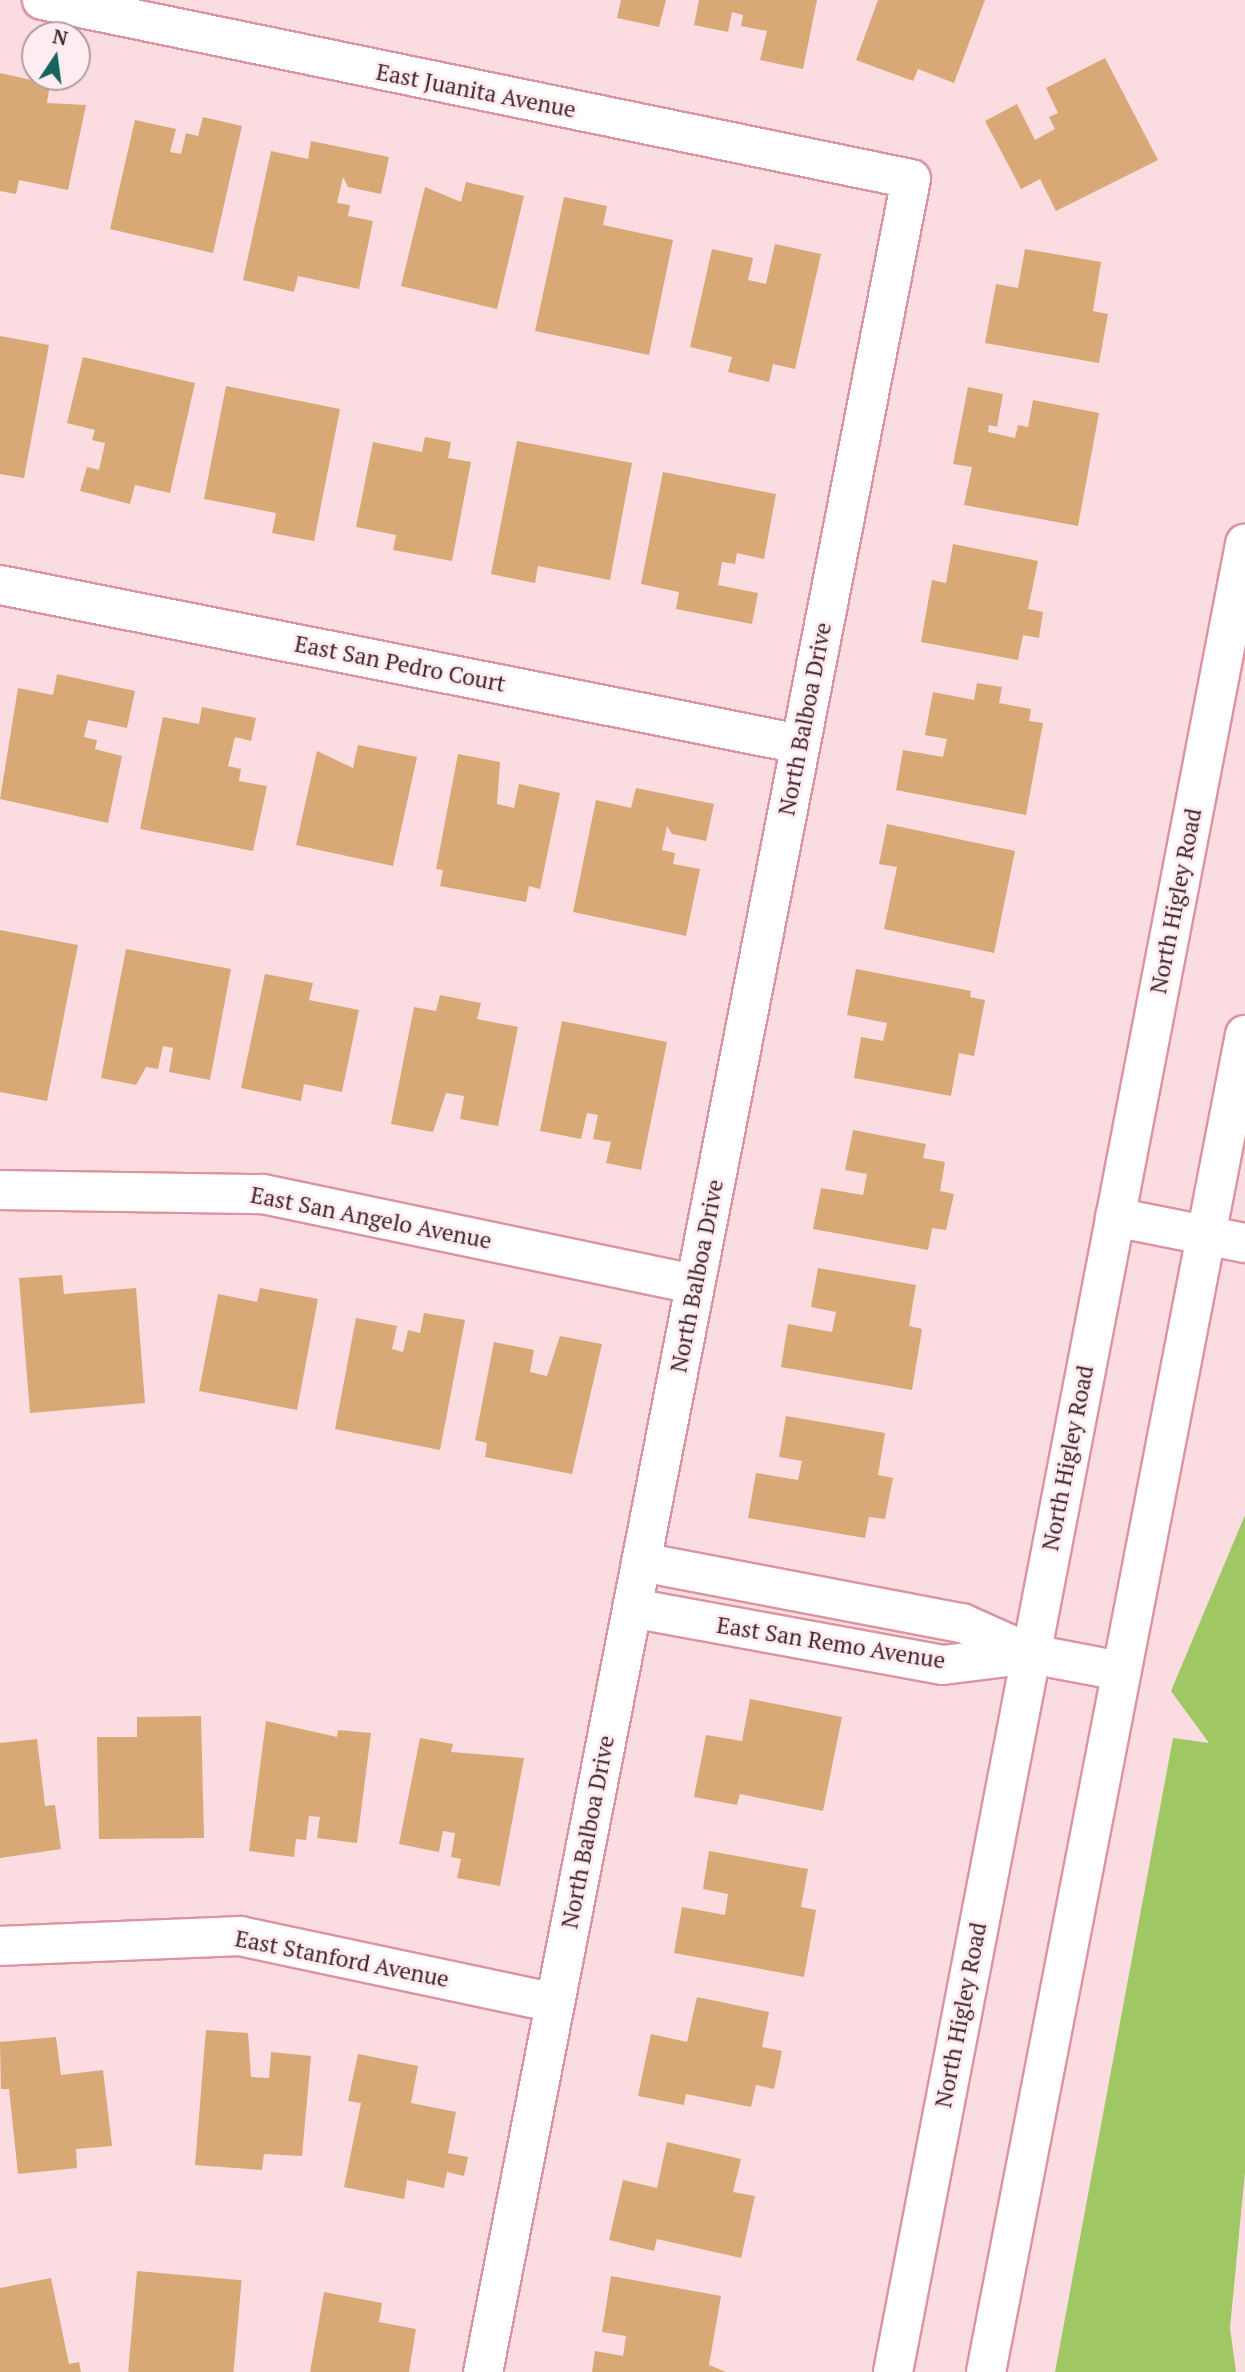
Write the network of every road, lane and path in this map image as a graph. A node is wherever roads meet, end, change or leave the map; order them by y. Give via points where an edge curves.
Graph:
1 (42, 0) edge
2 (138, 11) edge
3 (911, 179) joint
4 (1245, 544) edge
5 (0, 585) edge
6 (800, 744) junction
7 (1245, 1035) edge
8 (0, 1190) edge
9 (1115, 1217) junction
10 (1207, 1235) junction
11 (1245, 1243) edge
12 (695, 1283) junction
13 (641, 1562) junction
14 (632, 1608) junction
15 (1031, 1654) junction
16 (1121, 1671) junction
17 (0, 1946) edge
18 (555, 2003) junction
19 (483, 2372) edge
20 (893, 2372) edge
21 (986, 2372) edge

1 - 2 street, East Juanita Avenue
2 - 3 street, East Juanita Avenue
3 - 6 street, North Balboa Drive
4 - 9 street, North Higley Road
5 - 6 street, East San Pedro Court
6 - 12 street, North Balboa Drive
7 - 10 street
8 - 12 street, East San Angelo Avenue via 263,1194
9 - 10 street
9 - 15 street, North Higley Road
10 - 11 street
10 - 16 street
12 - 13 street, North Balboa Drive
13 - 14 street, North Balboa Drive
13 - 15 street, East San Remo Avenue via 962,1623
14 - 15 street, East San Remo Avenue via 943,1665
14 - 18 street, North Balboa Drive
15 - 16 street, East San Remo Avenue
15 - 20 street, North Higley Road
16 - 21 street
17 - 18 street, East Stanford Avenue via 240,1936
18 - 19 street, North Balboa Drive

